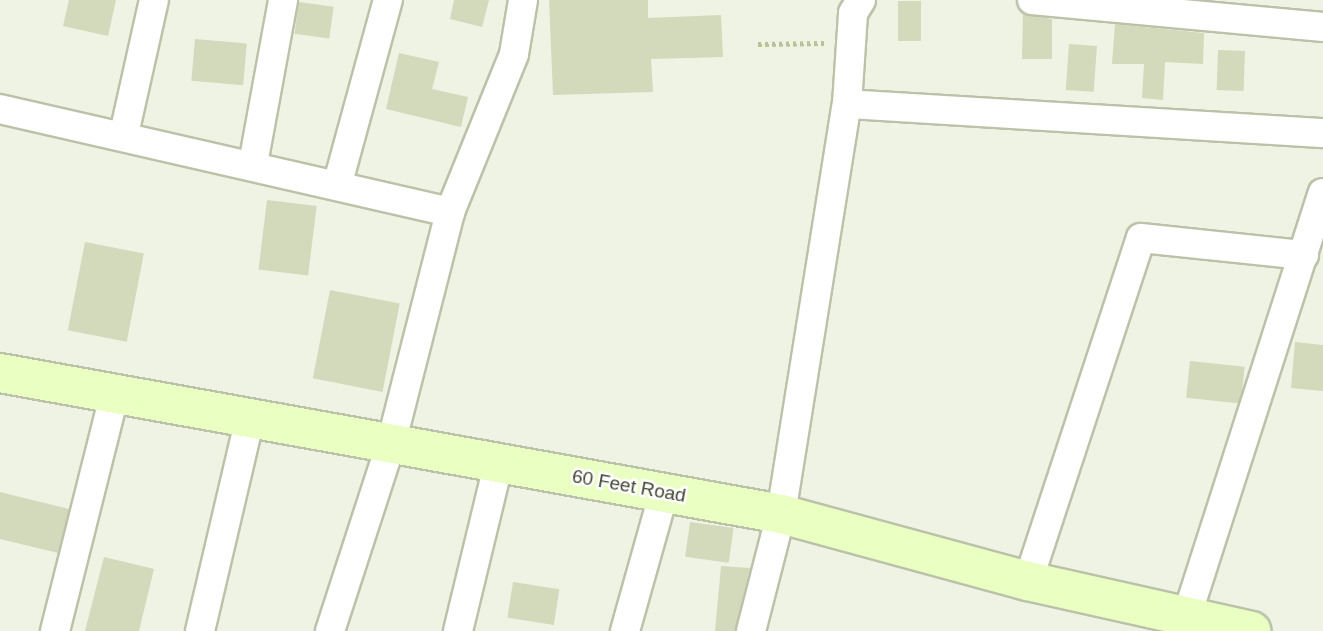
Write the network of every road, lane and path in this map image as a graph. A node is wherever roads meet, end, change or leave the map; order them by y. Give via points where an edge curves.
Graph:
1 (154, 0) edge
2 (283, 0) edge
3 (388, 0) edge
4 (523, 0) edge
5 (861, 0) edge
6 (1032, 0) edge
7 (1323, 27) edge
8 (852, 42) junction
9 (758, 44) dead end
10 (847, 104) junction
11 (0, 109) edge
12 (124, 134) junction
13 (1323, 134) edge
14 (253, 164) junction
15 (337, 186) junction
16 (1323, 192) edge
17 (450, 212) junction
18 (1304, 255) junction
19 (0, 373) edge
20 (115, 393) junction
21 (250, 417) junction
22 (392, 440) junction
23 (499, 463) junction
24 (664, 492) junction
25 (781, 514) junction
26 (1028, 581) junction
27 (1186, 623) edge
28 (55, 631) edge
29 (200, 631) edge
30 (330, 631) edge
31 (458, 631) edge
32 (625, 631) edge
33 (751, 631) edge
34 (1251, 631) edge

1 - 12 street
2 - 14 street
3 - 15 street
4 - 17 street via 514,54
5 - 8 street via 853,13
6 - 7 street
8 - 9 path
8 - 10 street
10 - 13 street
10 - 25 street
11 - 12 street
12 - 14 street
14 - 15 street
15 - 17 street
16 - 18 street
17 - 22 street
18 - 26 street via 1141,238
18 - 27 street
19 - 20 street, 60 Feet Road
20 - 21 street, 60 Feet Road
20 - 28 street
21 - 22 street, 60 Feet Road
21 - 29 street
22 - 23 street, 60 Feet Road
22 - 30 street
23 - 24 street, 60 Feet Road
23 - 31 street
24 - 25 street, 60 Feet Road
24 - 32 street
25 - 26 street, 60 Feet Road
25 - 33 street
26 - 27 street, 60 Feet Road
27 - 34 street, 60 Feet Road

